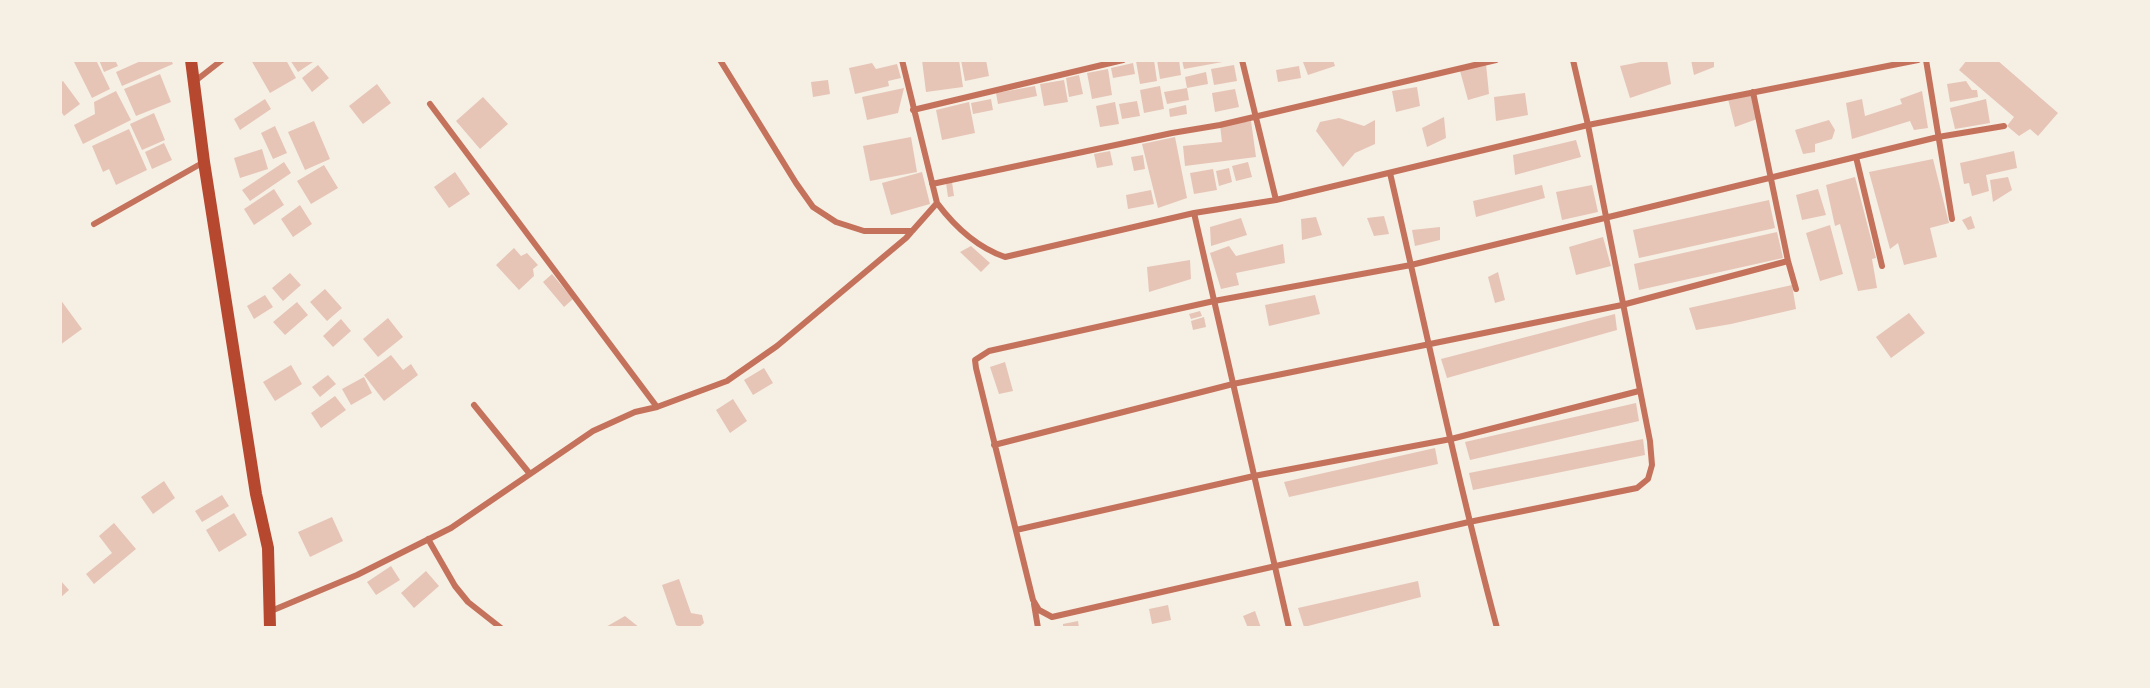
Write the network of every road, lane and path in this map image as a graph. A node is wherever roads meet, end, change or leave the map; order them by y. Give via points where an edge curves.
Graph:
1 (191, 60) edge
2 (222, 60) edge
3 (720, 60) edge
4 (902, 60) edge
5 (1123, 60) edge
6 (1242, 60) edge
7 (1496, 60) edge
8 (1573, 60) edge
9 (1918, 60) edge
10 (1926, 60) edge
11 (194, 82) junction
12 (1753, 92) junction
13 (430, 104) dead end
14 (913, 110) junction
15 (1255, 116) junction
16 (1588, 125) junction
17 (2004, 126) dead end
18 (1938, 137) junction
19 (1856, 157) junction
20 (204, 162) junction
21 (1390, 173) junction
22 (1771, 179) junction
23 (932, 184) junction
24 (1276, 200) junction
25 (937, 203) junction
26 (1194, 213) junction
27 (1605, 217) junction
28 (1952, 219) dead end
29 (94, 224) dead end
30 (912, 231) junction
31 (1788, 261) junction
32 (1411, 265) junction
33 (1882, 266) dead end
34 (1796, 289) dead end
35 (1214, 301) junction
36 (1622, 304) junction
37 (1430, 345) junction
38 (1233, 384) junction
39 (1639, 391) junction
40 (474, 405) dead end
41 (657, 406) junction
42 (1451, 439) junction
43 (994, 445) junction
44 (530, 474) junction
45 (1254, 476) junction
46 (1469, 522) junction
47 (1016, 530) junction
48 (428, 539) junction
49 (1275, 568) junction
50 (1033, 600) junction
51 (271, 611) junction
52 (270, 628) edge
53 (501, 628) edge
54 (1038, 628) edge
55 (1289, 628) edge
56 (1497, 628) edge

1 - 11 main road
2 - 11 street
3 - 30 street via 813,207 836,222 864,231
4 - 14 street
5 - 14 street
6 - 15 street
7 - 15 street
8 - 16 street
9 - 12 street
10 - 18 street
11 - 20 main road
12 - 16 street
12 - 22 street
13 - 41 street
14 - 23 street
15 - 23 street
15 - 24 street
16 - 21 street
16 - 27 street
17 - 18 street
18 - 19 street
18 - 28 street
19 - 22 street
19 - 33 street
20 - 29 street
20 - 51 main road via 256,494 268,548
21 - 24 street
21 - 32 street
22 - 27 street
22 - 31 street
23 - 25 street
24 - 26 street
25 - 26 street via 968,236 988,251 1005,257
25 - 30 street
26 - 35 street
27 - 32 street
27 - 36 street
30 - 41 street via 786,338 727,381
31 - 34 street
31 - 36 street
32 - 35 street
32 - 37 street
35 - 38 street
35 - 43 street via 982,355 975,360 976,368
36 - 37 street
36 - 39 street
37 - 38 street
37 - 42 street
38 - 43 street
38 - 45 street
39 - 42 street
39 - 46 street via 1652,465 1647,479 1637,488
40 - 44 street
41 - 44 street via 592,431
42 - 45 street
42 - 46 street
43 - 47 street
44 - 48 street via 451,528
45 - 47 street
45 - 49 street
46 - 49 street
46 - 56 street
47 - 50 street
48 - 51 street via 357,575
48 - 53 street via 468,602
49 - 50 street via 1052,617 1039,610
49 - 55 street
50 - 54 street
51 - 52 main road

